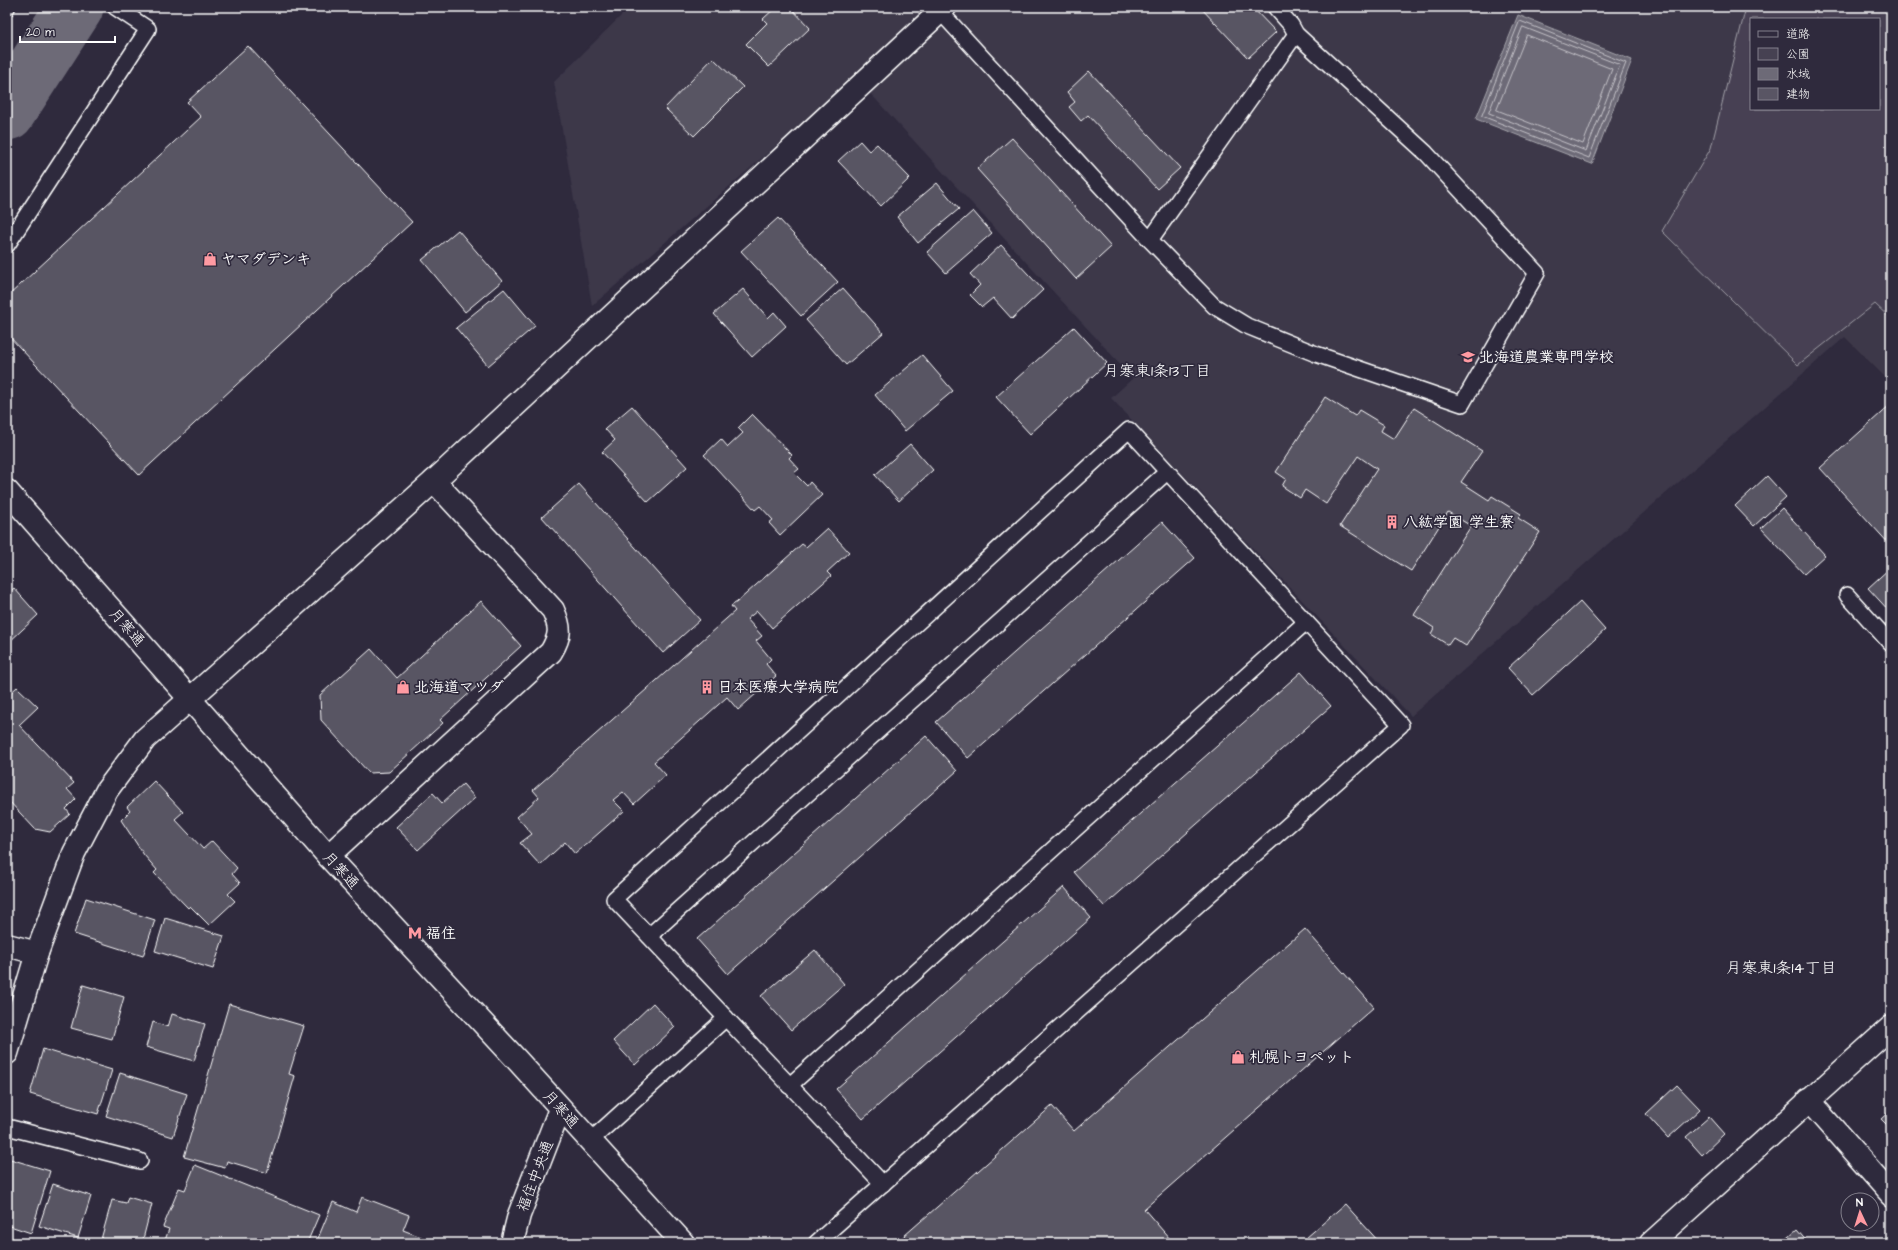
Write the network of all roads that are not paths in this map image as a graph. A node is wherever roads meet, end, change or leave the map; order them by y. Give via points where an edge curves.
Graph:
1 (115, 7) edge
2 (1275, 7) edge
3 (1292, 7) edge
4 (940, 9) edge
5 (1294, 30) junction
6 (1150, 240) junction
7 (7, 245) edge
8 (1167, 472) junction
9 (434, 481) junction
10 (7, 491) edge
11 (1847, 595) dead end
12 (1306, 622) junction
13 (1891, 644) edge
14 (190, 698) junction
15 (328, 856) junction
16 (649, 936) junction
17 (7, 945) edge
18 (37, 953) junction
19 (726, 1018) junction
20 (1891, 1027) edge
21 (7, 1053) edge
22 (789, 1086) junction
23 (1808, 1100) junction
24 (560, 1109) junction
25 (7, 1127) edge
26 (590, 1141) junction
27 (140, 1161) dead end
28 (883, 1184) junction
29 (1891, 1194) edge
30 (512, 1243) edge
31 (683, 1243) edge
32 (816, 1243) edge
33 (1651, 1243) edge

1 - 7 lane via 148,28
2 - 5 lane
3 - 5 lane
4 - 6 lane
4 - 9 main road
5 - 6 lane
5 - 6 lane via 1426,153 1537,273 1462,404 1316,354 1247,326 1214,306
8 - 12 lane
8 - 16 lane
8 - 16 lane via 1129,430 614,899
9 - 14 main road
9 - 15 main road via 553,610 559,624 558,639 551,652
10 - 14 main road, 月寒通
11 - 13 lane
12 - 22 lane
12 - 28 lane via 1401,725
14 - 15 main road, 月寒通
14 - 18 main road via 145,738 107,790 74,853
15 - 24 main road, 月寒通
16 - 19 lane
17 - 18 main road
18 - 21 main road
19 - 22 lane
19 - 26 lane
20 - 23 main road
22 - 28 lane
23 - 29 main road
23 - 33 main road
24 - 26 main road, 月寒通
24 - 30 main road, 福住中央通 via 519,1214
25 - 27 lane
26 - 31 main road, 月寒通
28 - 32 lane

